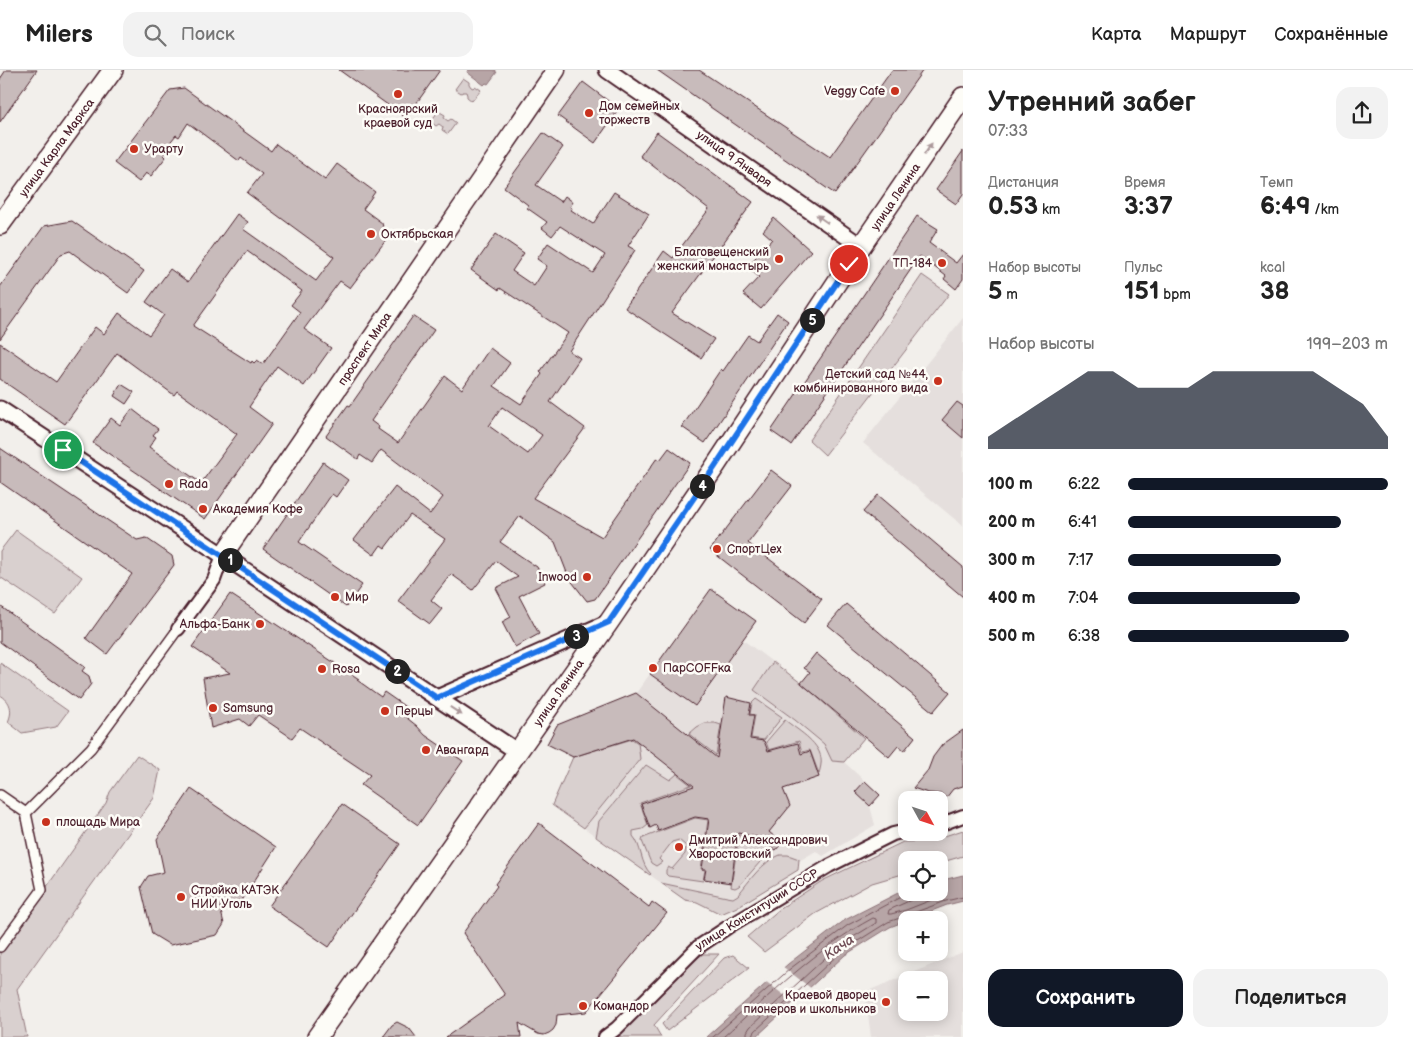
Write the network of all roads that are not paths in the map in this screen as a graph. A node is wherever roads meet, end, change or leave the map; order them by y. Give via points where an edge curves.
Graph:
1 (113, 70) edge
2 (556, 70) edge
3 (607, 70) edge
4 (963, 97) edge
5 (0, 225) edge
6 (862, 247) junction
7 (0, 409) edge
8 (223, 555) junction
9 (609, 622) junction
10 (178, 629) joint
11 (437, 698) junction
12 (518, 752) junction
13 (0, 795) edge
14 (26, 813) junction
15 (963, 816) edge
16 (948, 822) edge
17 (898, 833) edge
18 (0, 947) edge
19 (317, 1037) edge
20 (605, 1037) edge

1 - 5 main road, улица Карла Маркса
2 - 8 main road, проспект Мира
6 -> 3 street, улица 9 Января
6 -> 4 main road, улица Ленина
6 - 9 main road, улица Ленина
7 - 8 street
8 - 10 street, проспект Мира via 214,580
8 - 11 street
9 - 11 street
9 - 12 main road, улица Ленина
10 - 14 street via 90,748
11 -> 12 street
12 - 19 main road, улица Ленина
13 - 14 street
14 - 18 street via 42,890
15 - 16 street
17 - 20 street, улица Конституции СССР via 829,866 698,946

